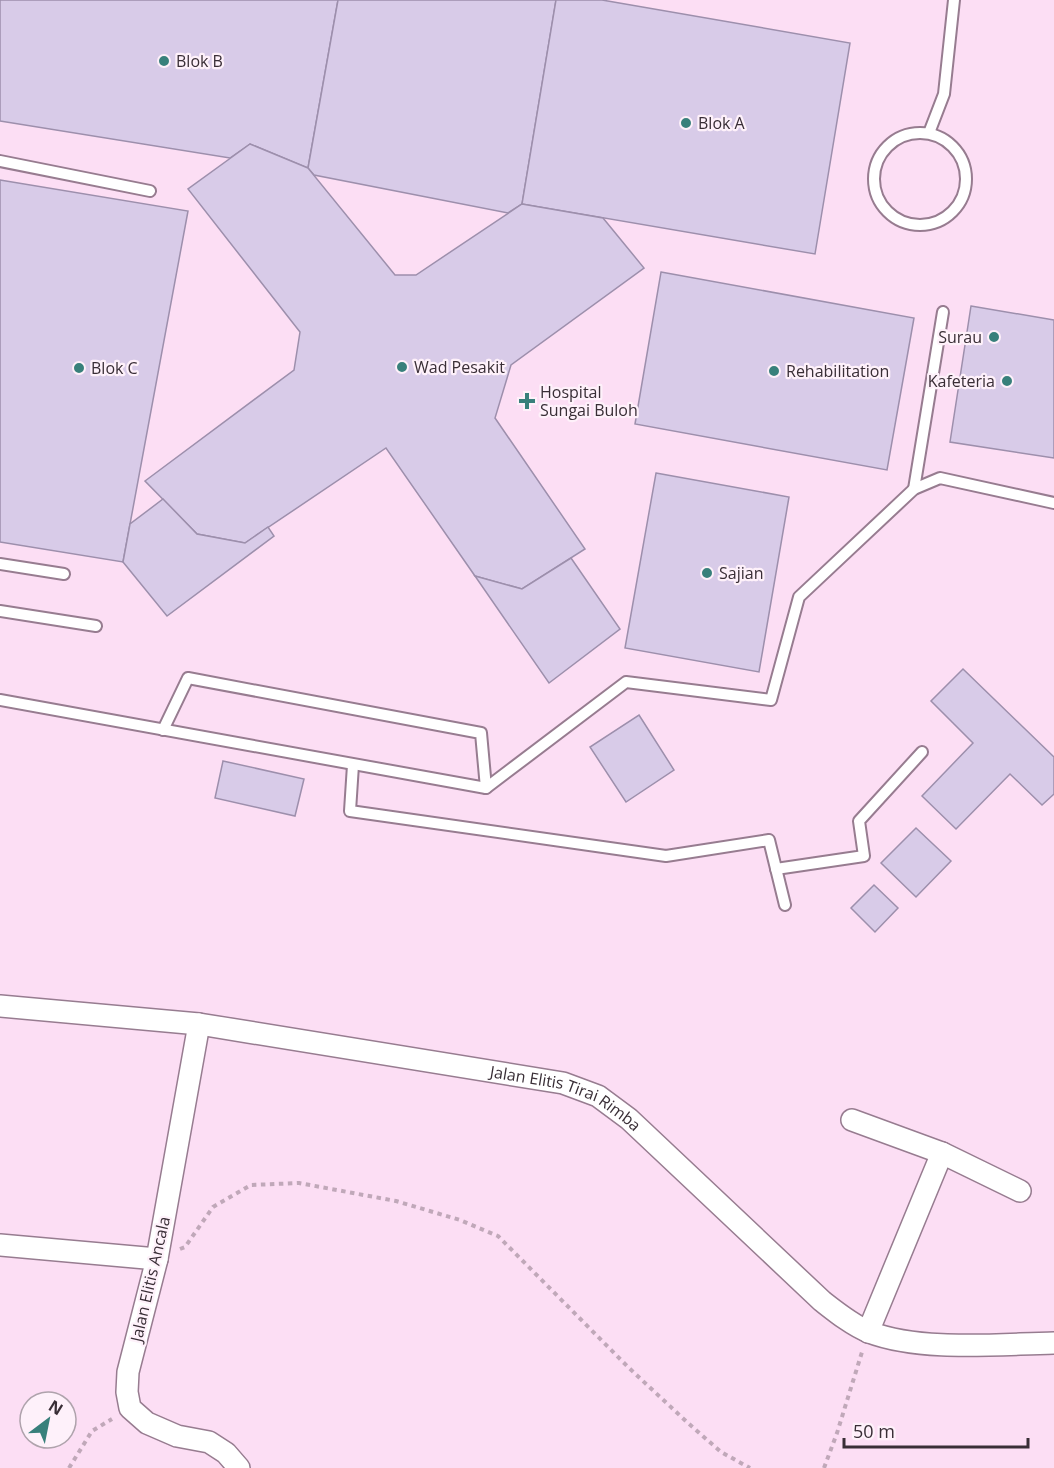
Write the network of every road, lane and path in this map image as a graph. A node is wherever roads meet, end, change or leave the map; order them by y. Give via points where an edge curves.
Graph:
1 (954, 0) edge
2 (929, 133) junction
3 (0, 161) edge
4 (150, 191) dead end
5 (943, 312) dead end
6 (914, 489) junction
7 (1054, 503) edge
8 (0, 564) edge
9 (64, 574) dead end
10 (0, 610) edge
11 (96, 626) dead end
12 (0, 700) edge
13 (163, 730) junction
14 (922, 752) dead end
15 (353, 765) junction
16 (486, 788) junction
17 (776, 869) junction
18 (785, 905) dead end
19 (0, 1006) edge
20 (200, 1024) junction
21 (852, 1120) dead end
22 (942, 1153) junction
23 (1020, 1191) dead end
24 (0, 1245) edge
25 (157, 1259) junction
26 (868, 1332) junction
27 (1054, 1343) edge
28 (130, 1408) junction
29 (69, 1468) edge
30 (239, 1468) edge
31 (750, 1468) edge
32 (824, 1468) edge

1 - 2 lane via 944,94
2 - 2 lane via 943,139 963,161 965,191 948,216 935,223 905,223 881,203 874,174 878,159 899,137
3 - 4 lane
5 - 6 lane
6 - 7 lane via 940,478
6 - 16 lane via 799,597 771,700 626,682
8 - 9 lane
10 - 11 lane
12 - 13 lane
13 - 15 lane
13 - 16 lane via 188,678 200,680 482,733
14 - 17 lane via 860,821 864,856
15 - 16 lane
15 - 17 lane via 350,810 666,856 769,840
17 - 18 lane
19 - 20 street, Jalan Elitis Tirai Rimba
20 - 25 street, Jalan Elitis Ancala
20 - 26 street, Jalan Elitis Tirai Rimba via 563,1083 597,1096 629,1119 822,1301
21 - 22 street
22 - 23 street
22 - 26 street
24 - 25 street
25 - 28 street, Jalan Elitis Ancala via 128,1372
25 - 31 path via 185,1247 213,1207 251,1185 299,1183 396,1201 460,1220 498,1236 688,1423 721,1452
26 - 27 street, Jalan Elitis Tirai Rimba via 920,1344
26 - 32 path
28 - 29 path via 92,1431
28 - 30 street via 162,1430 209,1442

